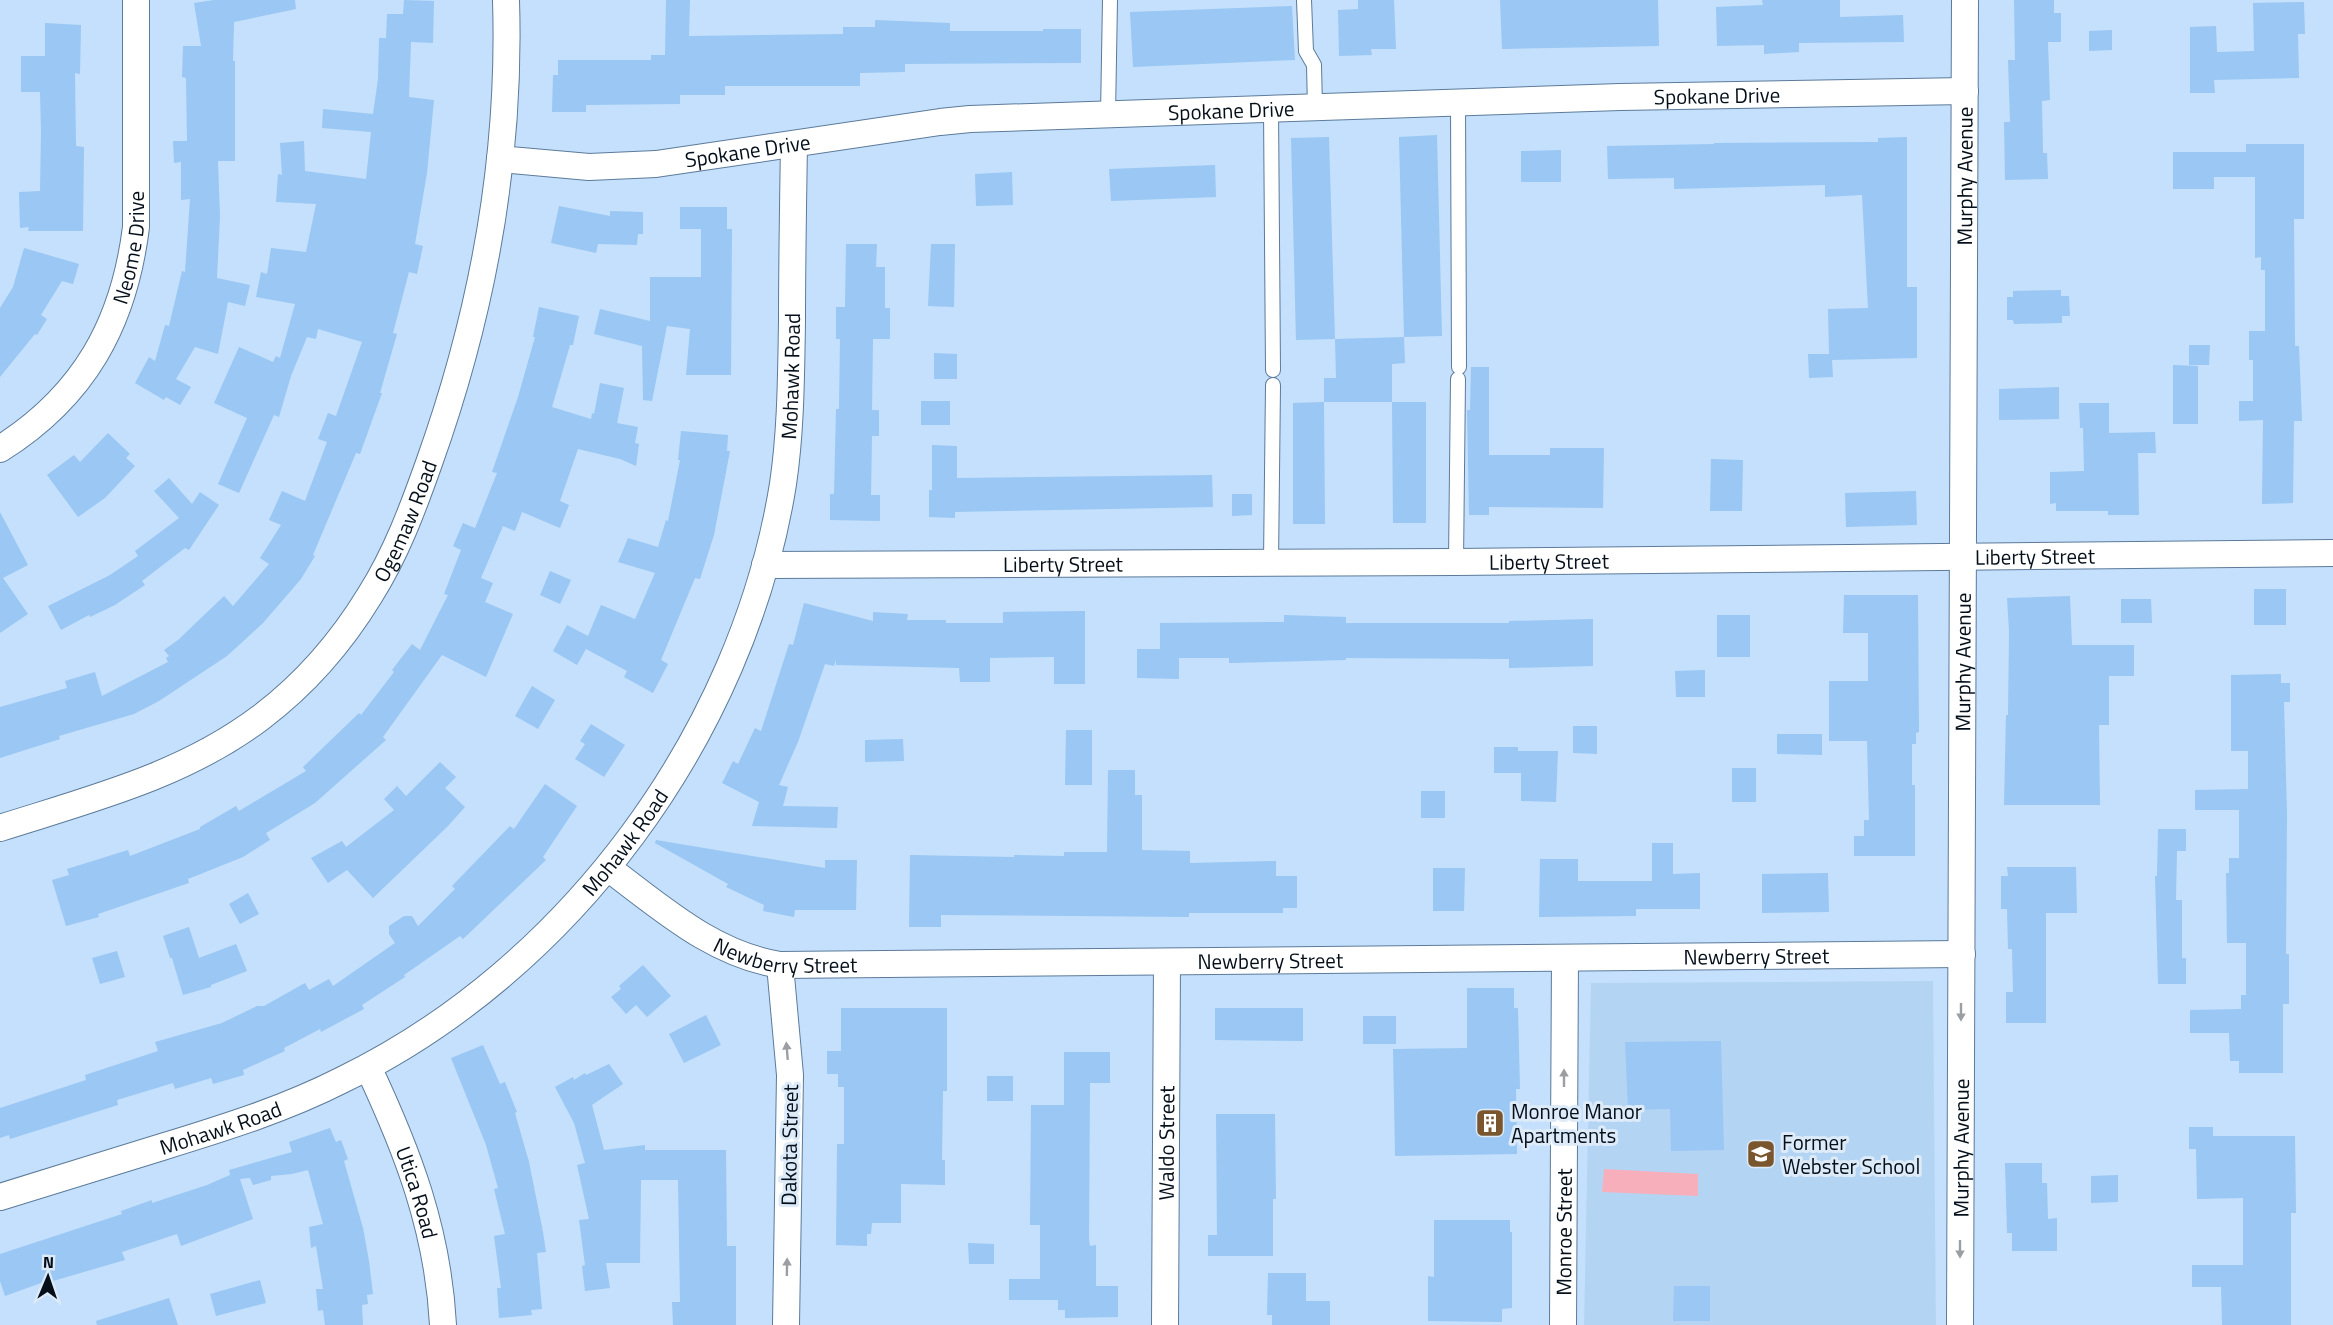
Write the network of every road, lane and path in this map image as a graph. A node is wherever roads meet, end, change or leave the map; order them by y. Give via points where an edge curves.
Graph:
1 (136, 0) edge
2 (506, 0) edge
3 (1110, 0) edge
4 (1304, 0) edge
5 (1965, 0) edge
6 (1965, 91) junction
7 (1458, 103) junction
8 (1315, 108) junction
9 (1271, 109) junction
10 (1108, 115) junction
11 (794, 144) junction
12 (500, 159) junction
13 (1273, 370) dead end
14 (1273, 385) dead end
15 (0, 449) edge
16 (2333, 553) edge
17 (1964, 557) junction
18 (1456, 562) junction
19 (1271, 563) junction
20 (765, 565) junction
21 (0, 828) edge
22 (608, 868) junction
23 (1962, 954) junction
24 (1565, 958) junction
25 (1167, 962) junction
26 (780, 966) junction
27 (368, 1067) junction
28 (0, 1197) edge
29 (443, 1325) edge
30 (786, 1325) edge
31 (1165, 1325) edge
32 (1563, 1325) edge
33 (1960, 1325) edge

1 - 15 street, Neome Drive via 136,227 125,290 99,349 80,377 33,426
2 - 12 street, Ogemaw Road
3 - 10 lane
4 - 8 lane via 1306,51 1314,65
5 - 6 street, Murphy Avenue
6 - 7 street, Spokane Drive
6 - 17 street, Murphy Avenue
7 - 8 street, Spokane Drive
7 - 18 lane
8 - 9 street, Spokane Drive
9 - 10 street, Spokane Drive
9 - 13 lane
10 - 11 street, Spokane Drive via 940,122
11 - 12 street, Spokane Drive via 622,167
11 - 20 street, Mohawk Road via 790,418 783,483
12 - 21 street, Ogemaw Road via 477,299 442,426 399,541 349,627 295,688 262,717 206,754 134,786
14 - 19 lane
16 - 17 street, Liberty Street
17 - 18 street, Liberty Street
17 - 23 street, Murphy Avenue
18 - 19 street, Liberty Street
19 - 20 street, Liberty Street
20 - 22 street, Mohawk Road via 731,660 693,740 655,803
22 - 26 street, Newberry Street via 706,940 734,954
22 - 27 street, Mohawk Road via 546,935 488,987 431,1029
23 - 24 street, Newberry Street
23 -> 33 street, Murphy Avenue
24 - 25 street, Newberry Street
32 -> 24 street, Monroe Street
25 - 26 street, Newberry Street
25 - 31 street, Waldo Street
30 -> 26 street, Dakota Street via 790,1075
27 - 28 street, Mohawk Road via 259,1116
27 - 29 street, Utica Road via 403,1143 421,1196 434,1251

